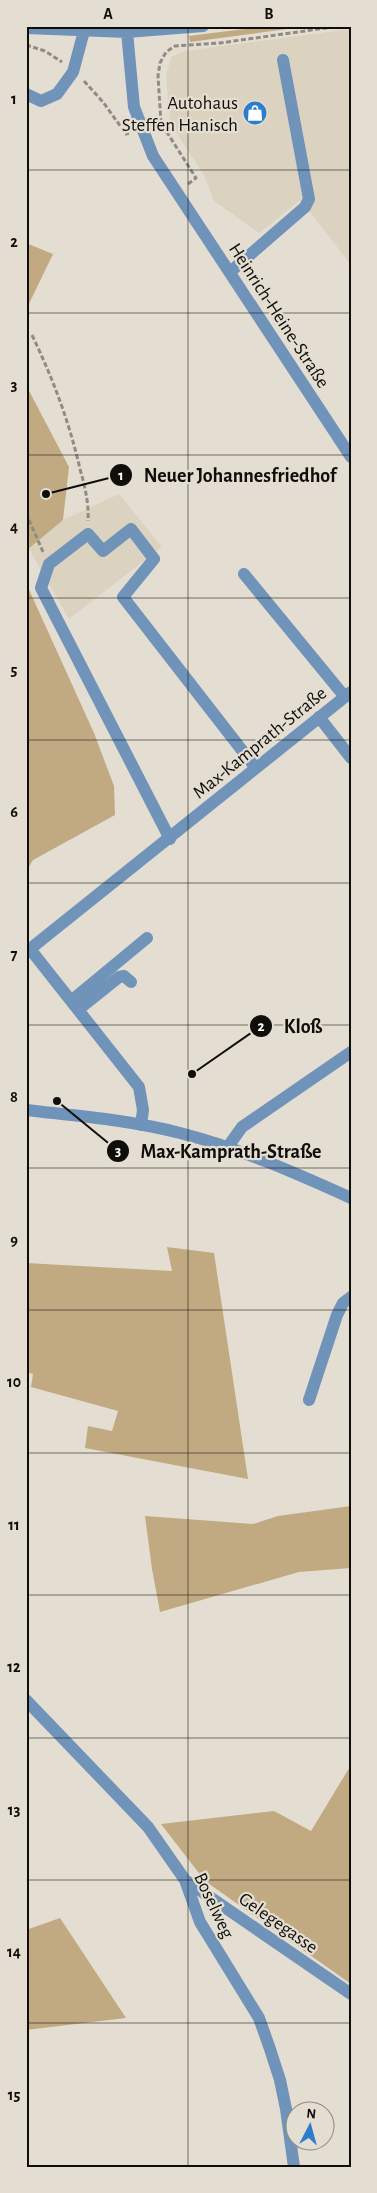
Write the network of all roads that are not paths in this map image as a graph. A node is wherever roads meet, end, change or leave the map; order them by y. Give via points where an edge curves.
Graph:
1 (202, 26) edge
2 (26, 28) edge
3 (84, 31) junction
4 (127, 32) junction
5 (283, 60) dead end
6 (26, 94) edge
7 (230, 272) junction
8 (351, 457) edge
9 (244, 574) dead end
10 (348, 694) edge
11 (319, 717) junction
12 (348, 754) edge
13 (351, 763) edge
14 (255, 767) junction
15 (170, 839) junction
16 (147, 938) dead end
17 (131, 982) dead end
18 (75, 1005) junction
19 (348, 1058) edge
20 (26, 1110) edge
21 (141, 1125) junction
22 (226, 1148) junction
23 (351, 1198) edge
24 (351, 1297) edge
25 (309, 1400) dead end
26 (26, 1700) edge
27 (185, 1880) junction
28 (351, 1994) edge
29 (294, 2167) edge

1 - 4 street
2 - 3 street
3 - 4 street
3 - 6 street via 73,72 57,94 41,100
4 - 7 street, Heinrich-Heine-Straße via 132,93 141,128 153,156
5 - 7 street via 309,199 305,207
7 - 8 street, Heinrich-Heine-Straße
9 - 10 street
10 - 11 street, Max-Kamprath-Straße
11 - 12 street
11 - 14 street, Max-Kamprath-Straße
12 - 13 street
14 - 15 street, Max-Kamprath-Straße
14 - 15 street via 123,597 154,558 131,529 103,550 88,534 48,564 41,588
15 - 18 street, Max-Kamprath-Straße via 30,949
16 - 18 street
17 - 18 street via 124,976 119,977
18 - 21 street, Max-Kamprath-Straße via 139,1087 144,1110
19 - 22 street via 242,1128
20 - 21 street
21 - 22 street via 181,1133
22 - 23 street via 295,1172
24 - 25 street via 337,1314
26 - 27 street, Boselweg via 148,1827
27 - 28 street, Gelegegasse
27 - 29 street, Boselweg via 200,1922 259,2018 268,2041 280,2080

